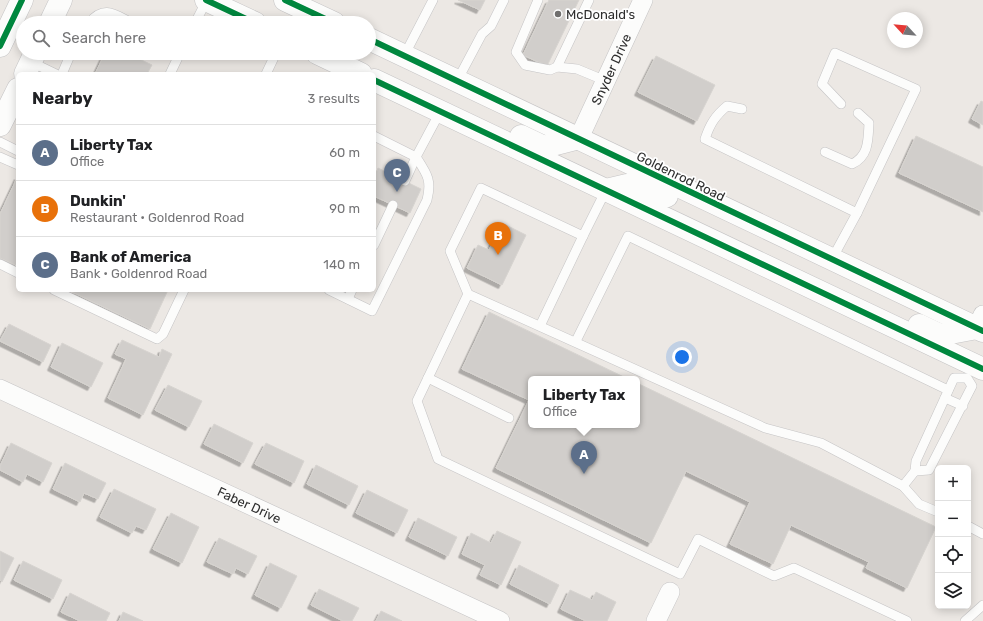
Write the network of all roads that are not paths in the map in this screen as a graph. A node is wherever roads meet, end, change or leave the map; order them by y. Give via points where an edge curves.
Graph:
1 (22, 0) edge
2 (61, 0) edge
3 (206, 0) edge
4 (433, 0) edge
5 (504, 0) edge
6 (538, 0) edge
7 (588, 0) edge
8 (644, 0) edge
9 (289, 1) edge
10 (53, 16) edge
11 (94, 16) edge
12 (117, 16) edge
13 (198, 16) edge
14 (240, 16) edge
15 (324, 16) edge
16 (376, 42) edge
17 (0, 46) edge
18 (404, 56) junction
19 (68, 60) edge
20 (177, 60) edge
21 (273, 60) edge
22 (332, 60) edge
23 (31, 63) edge
24 (557, 67) junction
25 (51, 72) edge
26 (63, 72) edge
27 (171, 72) edge
28 (267, 72) edge
29 (358, 72) edge
30 (606, 80) junction
31 (376, 81) edge
32 (457, 81) junction
33 (16, 93) edge
34 (841, 104) dead end
35 (742, 109) dead end
36 (440, 112) junction
37 (858, 113) dead end
38 (0, 125) edge
39 (481, 131) junction
40 (376, 137) edge
41 (579, 138) junction
42 (0, 142) edge
43 (16, 150) edge
44 (825, 152) dead end
45 (0, 157) edge
46 (416, 157) junction
47 (16, 164) edge
48 (405, 181) dead end
49 (606, 190) junction
50 (393, 205) dead end
51 (728, 211) junction
52 (857, 213) junction
53 (583, 236) junction
54 (376, 241) edge
55 (832, 259) junction
56 (0, 264) edge
57 (16, 272) edge
58 (58, 292) edge
59 (183, 292) edge
60 (333, 292) edge
61 (351, 292) edge
62 (468, 294) junction
63 (348, 299) junction
64 (875, 318) junction
65 (981, 325) edge
66 (540, 326) junction
67 (576, 341) junction
68 (974, 370) edge
69 (428, 378) junction
70 (0, 389) edge
71 (946, 394) junction
72 (963, 406) junction
73 (509, 418) dead end
74 (915, 471) junction
75 (903, 486) junction
76 (935, 511) edge
77 (971, 528) edge
78 (983, 534) edge
79 (670, 592) dead end
80 (983, 605) edge
81 (500, 621) edge
82 (656, 621) edge
83 (907, 621) edge
84 (965, 621) edge

1 - 17 main road
2 - 10 main road
3 - 13 lane
3 - 14 main road
4 - 18 lane
5 - 32 lane
6 - 24 lane via 516,52 525,65 550,70
7 - 24 lane
8 - 30 street, Snyder Drive
9 - 15 main road via 314,9
11 - 12 lane via 108,12
16 - 18 main road, Goldenrod Road
18 - 32 main road, Goldenrod Road
19 - 26 lane
20 - 27 lane
21 - 28 lane
22 - 29 main road
23 - 25 lane
24 - 30 lane via 577,69
30 - 41 street, Snyder Drive
31 - 36 main road
32 - 41 main road, Goldenrod Road
33 - 38 main road
34 - 52 lane via 822,84 835,53 916,89
35 - 52 lane via 728,106 718,113 710,124 705,139
36 - 39 main road
36 - 46 lane
37 - 44 lane via 869,123 866,150 860,160 852,164
39 - 41 main road via 516,134 544,147
39 - 49 main road
40 - 46 lane
41 - 51 main road, Goldenrod Road
42 - 43 lane
45 - 47 lane
46 - 48 lane
46 - 63 lane via 431,186 427,200 372,311
49 - 51 main road via 641,184 716,219
49 - 53 lane
49 - 64 main road
50 - 54 lane
51 - 55 main road, Goldenrod Road
52 - 55 lane
53 - 62 lane via 481,188 450,251
53 - 66 lane
55 - 65 main road, Goldenrod Road
56 - 57 lane
58 - 59 lane via 157,339 163,334
60 - 63 lane
61 - 63 lane
62 - 66 lane
62 - 69 lane
64 - 65 main road via 912,321 940,335
64 - 68 main road
66 - 67 lane
67 - 71 lane via 628,236
67 - 75 lane via 765,428 821,443
68 - 71 lane via 954,378
68 - 72 lane via 972,386
69 - 73 lane
69 - 83 lane via 417,401 438,459 680,574 698,539 774,576 794,568
70 - 81 street, Faber Drive
71 - 72 lane
71 - 74 lane via 916,461
72 - 74 lane via 928,470
74 - 75 lane
75 - 76 lane via 919,504
77 - 78 lane
79 - 82 street
80 - 84 lane

